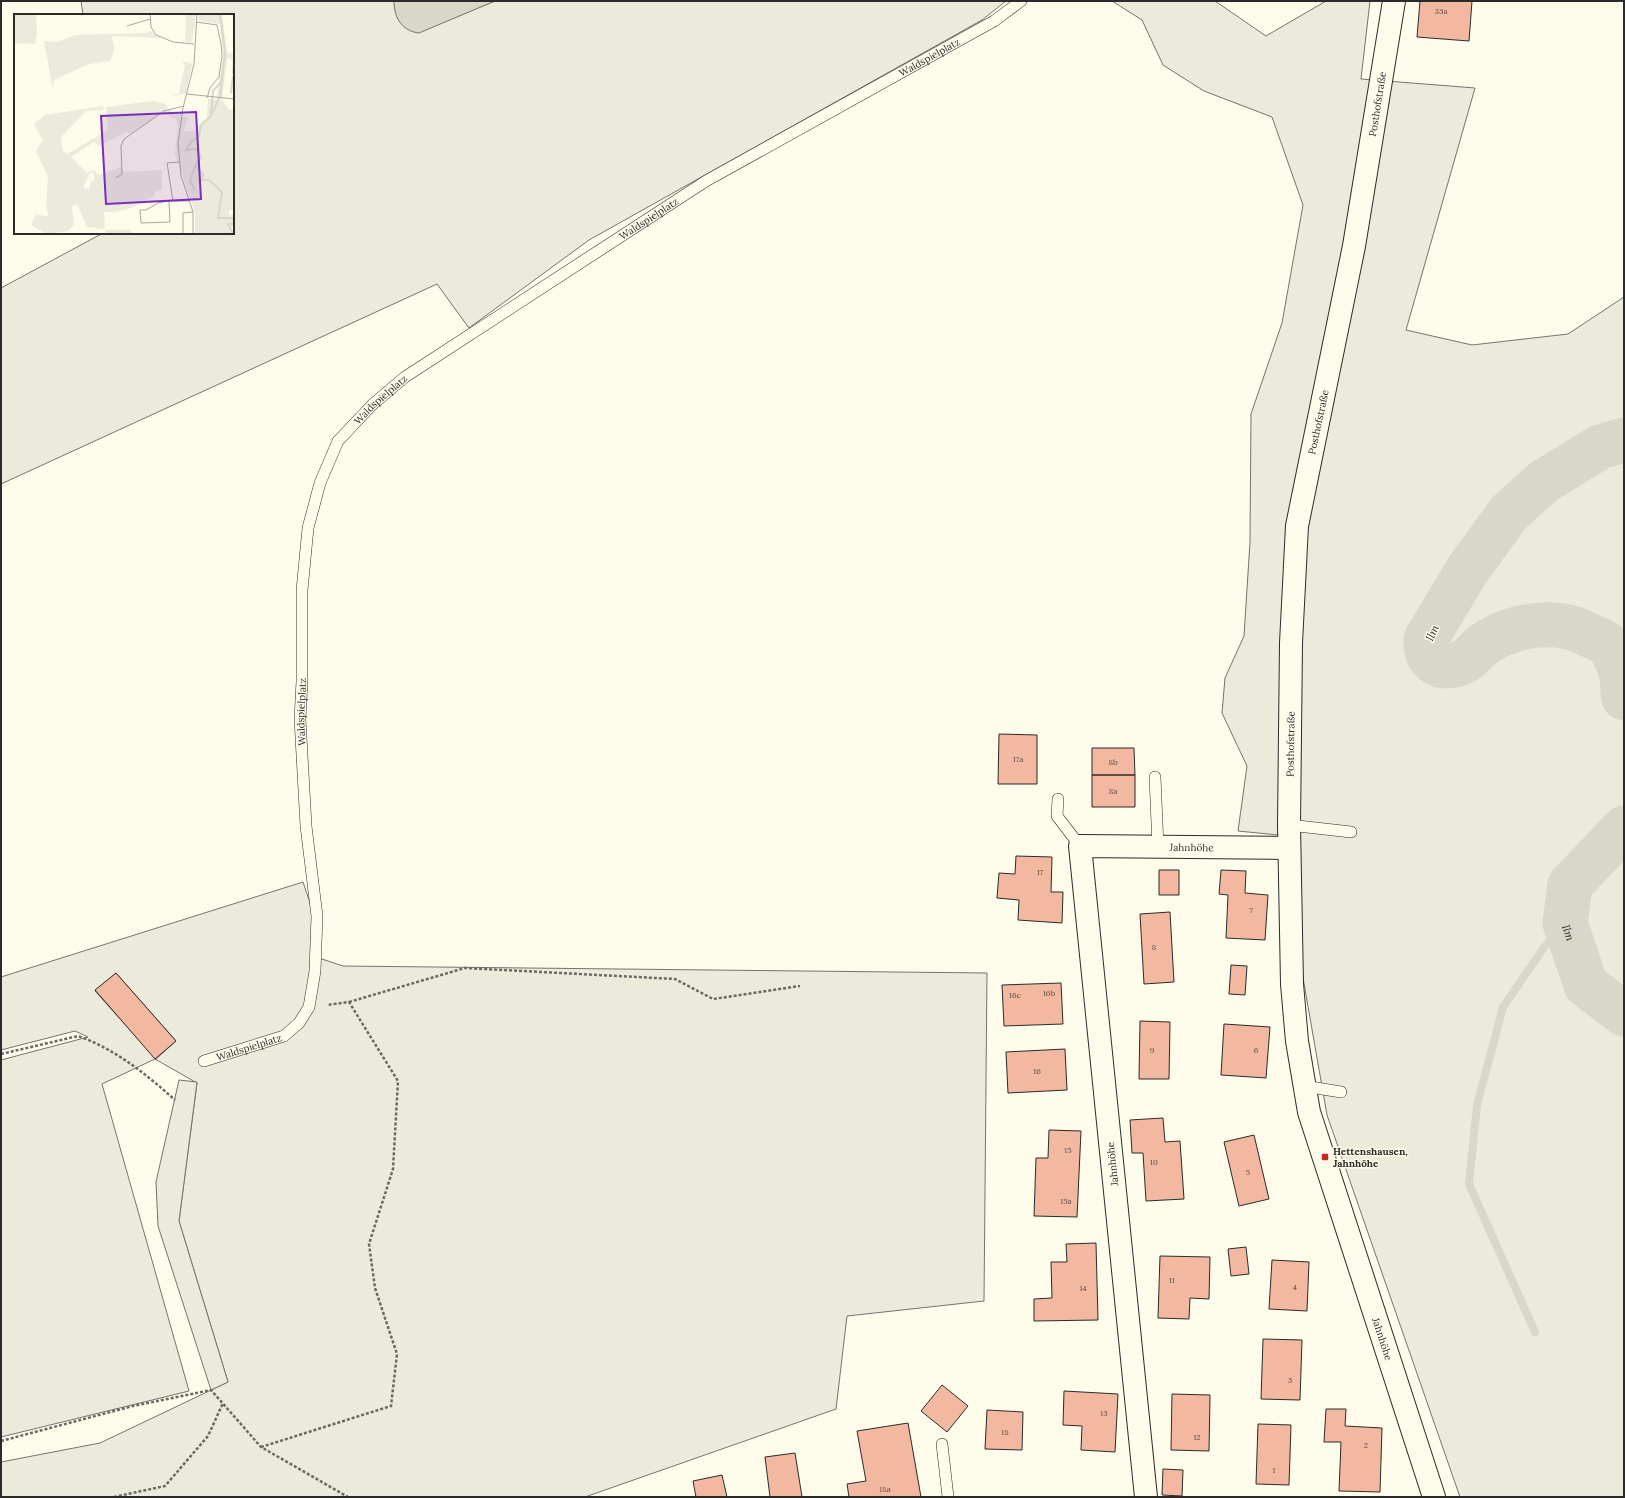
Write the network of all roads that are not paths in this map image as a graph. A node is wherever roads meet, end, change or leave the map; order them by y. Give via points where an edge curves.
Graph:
1 (1021, 1) edge
2 (1394, 1) edge
3 (1155, 777) dead end
4 (1058, 799) dead end
5 (1288, 825) junction
6 (1351, 832) dead end
7 (1080, 846) junction
8 (1158, 847) junction
9 (1289, 848) junction
10 (204, 1061) dead end
11 (1304, 1086) junction
12 (1341, 1092) dead end
13 (942, 1444) dead end
14 (948, 1497) edge
15 (1146, 1497) edge
16 (1434, 1497) edge

1 - 10 lane, Waldspielplatz via 994,21 706,181 666,206 405,377 373,404 338,441 320,483 308,528 302,590 300,719 306,826 317,916 314,989 309,1007 299,1023 284,1036
2 - 5 street, Posthofstraße via 1354,246 1297,526 1291,643
3 - 8 lane
4 - 7 lane via 1057,816
5 - 6 lane
5 - 9 street, Posthofstraße
7 - 8 street, Jahnhöhe
7 - 15 street, Jahnhöhe
8 - 9 street, Jahnhöhe
9 - 11 street, Jahnhöhe via 1292,984
11 - 12 lane
11 - 16 street, Jahnhöhe via 1309,1112
13 - 14 lane

